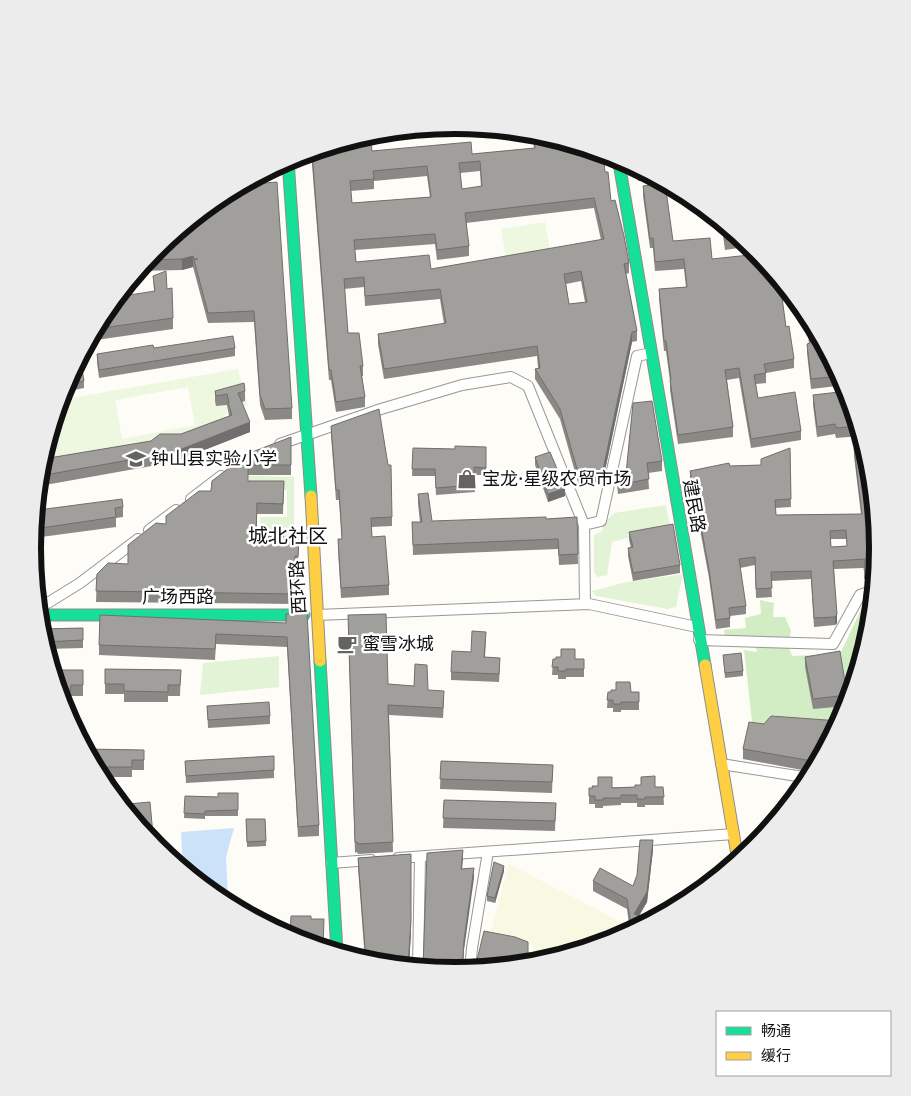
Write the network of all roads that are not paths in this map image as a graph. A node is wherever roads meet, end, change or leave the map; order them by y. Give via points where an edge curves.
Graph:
1 (620, 168) edge
2 (289, 169) edge
3 (651, 353) junction
4 (306, 434) junction
5 (271, 448) edge
6 (230, 469) edge
7 (584, 525) junction
8 (867, 592) edge
9 (45, 604) edge
10 (585, 604) junction
11 (317, 614) junction
12 (47, 615) edge
13 (697, 627) junction
14 (699, 640) junction
15 (721, 764) junction
16 (801, 777) edge
17 (734, 834) junction
18 (488, 852) junction
19 (737, 852) edge
20 (420, 857) junction
21 (331, 863) junction
22 (336, 944) edge
23 (418, 960) edge
24 (471, 961) edge

1 - 3 street, 建民路
2 - 4 street, 西环路
3 - 7 street via 636,356 601,521
3 - 13 street, 建民路
4 - 5 street
4 - 7 street via 462,385 511,377 528,386
4 - 11 street, 西环路
6 - 9 street via 80,583
7 - 10 street
8 - 14 street via 860,595 833,644
10 - 11 street
10 - 13 street
11 - 12 street, 广场西路
11 - 21 street, 西环路
13 - 14 street, 建民路
14 - 15 street, 建民路
15 - 16 street
15 - 17 street, 建民路
17 - 18 street
17 - 19 street, 建民路
18 - 20 street
18 - 24 street
20 - 21 street
20 - 23 street
21 - 22 street, 西环路

